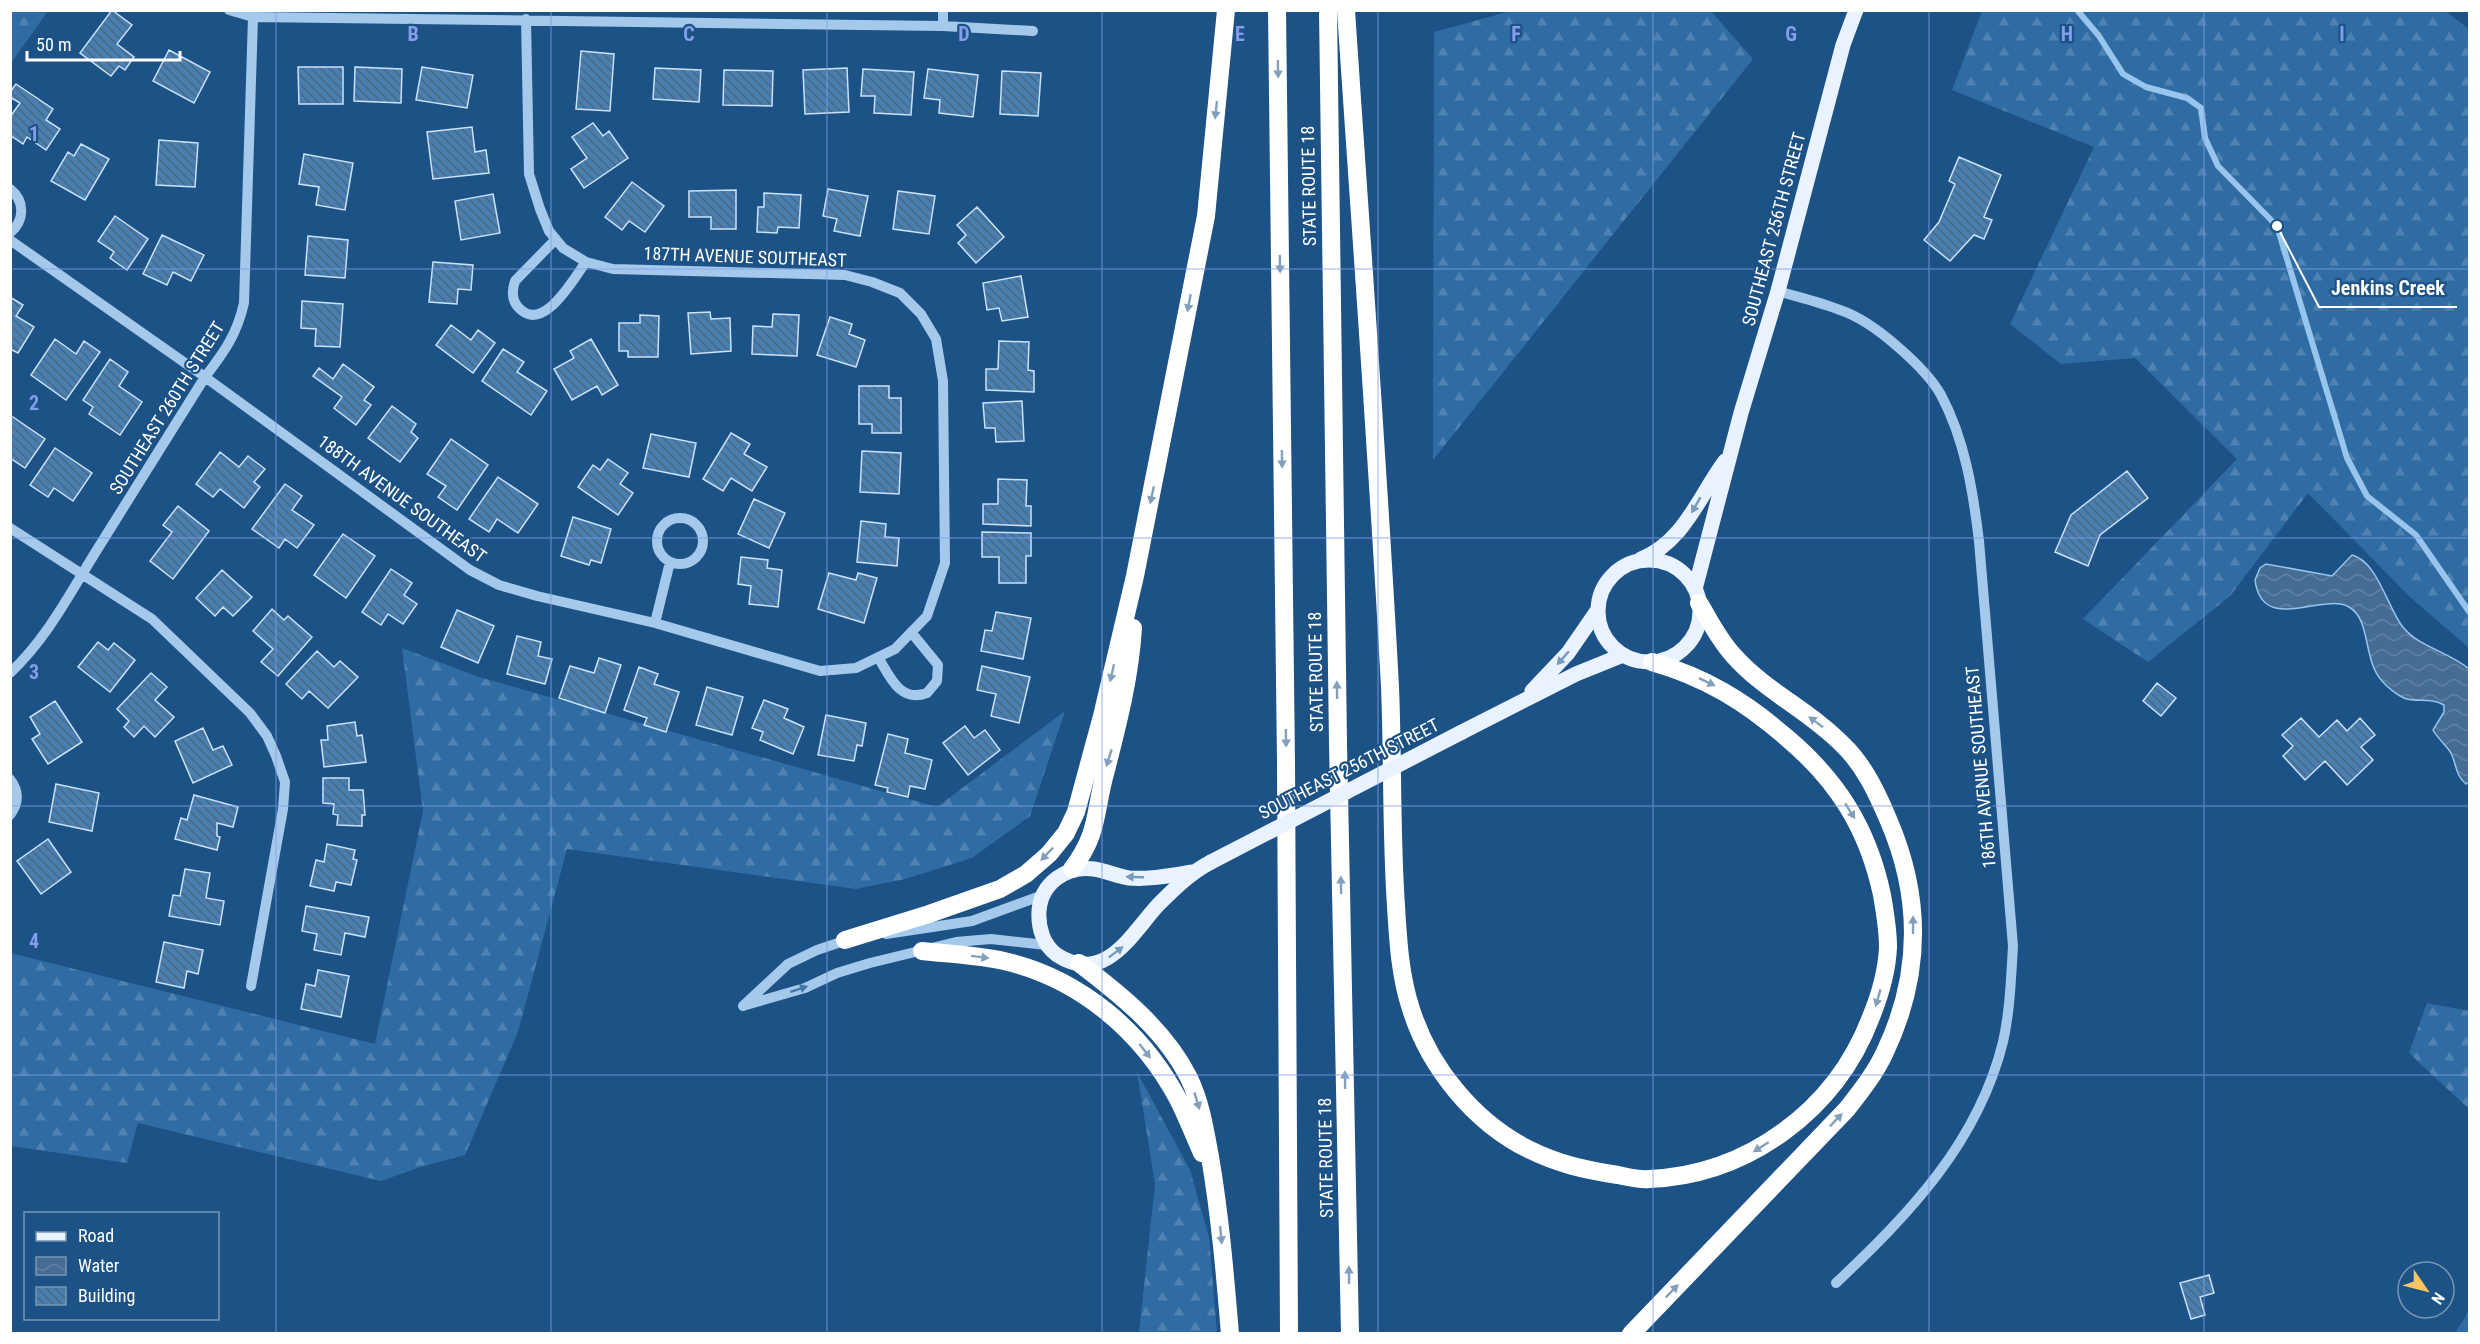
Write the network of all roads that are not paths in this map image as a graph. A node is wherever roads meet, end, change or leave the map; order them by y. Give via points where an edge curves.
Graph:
1 (229, 10) edge
2 (943, 10) edge
3 (1226, 10) edge
4 (1277, 10) edge
5 (1328, 10) edge
6 (1346, 10) edge
7 (1856, 10) edge
8 (393, 15) edge
9 (253, 17) junction
10 (526, 20) junction
11 (942, 26) junction
12 (1033, 31) dead end
13 (10, 189) edge
14 (10, 233) edge
15 (10, 240) edge
16 (559, 243) junction
17 (586, 262) junction
18 (1778, 291) junction
19 (205, 377) junction
20 (1729, 457) junction
21 (10, 528) edge
22 (1636, 561) junction
23 (670, 562) junction
24 (82, 574) junction
25 (1136, 576) junction
26 (1697, 596) junction
27 (1597, 611) junction
28 (655, 623) junction
29 (911, 632) junction
30 (1623, 655) junction
31 (878, 657) junction
32 (1652, 662) junction
33 (10, 673) edge
34 (1524, 700) junction
35 (10, 779) edge
36 (10, 815) edge
37 (1072, 869) junction
38 (1193, 872) junction
39 (1043, 895) junction
40 (845, 940) junction
41 (1046, 945) junction
42 (922, 951) junction
43 (1079, 963) junction
44 (251, 986) dead end
45 (1213, 1177) junction
46 (1836, 1283) dead end
47 (1230, 1334) edge
48 (1289, 1334) edge
49 (1350, 1334) edge
50 (1631, 1334) edge

1 - 9 street
2 - 11 street
3 -> 25 highway via 1206,216
4 -> 48 highway, STATE ROUTE 18
49 -> 5 highway, STATE ROUTE 18
32 -> 6 highway via 1726,691 1765,718 1820,770 1852,810 1863,834 1879,881 1888,944 1885,972 1862,1041 1820,1102 1755,1152 1701,1172 1643,1180 1574,1168 1525,1148 1494,1128 1448,1080 1411,1010 1398,935 1393,869 1390,693
7 - 18 main road, SOUTHEAST 256TH STREET via 1843,45
8 - 9 street
8 - 10 street
9 - 19 street, SOUTHEAST 260TH STREET via 244,303 239,326 226,351
10 - 11 street
10 - 16 street via 529,174 549,231
11 - 12 street
13 - 14 street via 19,197 22,215
15 - 19 street, 188TH AVENUE SOUTHEAST
16 - 17 street, 187TH AVENUE SOUTHEAST
16 - 17 street via 515,281 513,298 524,312 532,315 550,310
17 - 29 street, 187TH AVENUE SOUTHEAST via 613,269 845,275 900,294 921,314 936,339 943,381 945,563 927,616
18 - 20 main road, SOUTHEAST 256TH STREET
18 - 46 street, 186TH AVENUE SOUTHEAST via 1841,310 1888,339 1912,360 1940,394 1961,446 1973,488 1980,541 2013,946 2003,1040 1992,1080 1968,1130 1926,1192
19 - 24 street, SOUTHEAST 260TH STREET
19 - 28 street, 188TH AVENUE SOUTHEAST via 470,570 499,585 537,596
20 -> 22 main road, SOUTHEAST 256TH STREET via 1670,543
20 - 26 main road, SOUTHEAST 256TH STREET
21 - 24 street
22 - 26 main road via 1671,564 1685,575
22 - 27 main road via 1608,579
23 - 23 street via 692,561 701,549 702,535 694,522 672,519 657,536 659,552
23 - 28 street
24 - 33 street, SOUTHEAST 260TH STREET via 57,618
24 - 44 street via 152,619 250,713 276,756 285,782 283,809
25 -> 37 highway via 1122,707 1095,828 1085,852
25 -> 40 highway via 1076,812 1066,833 1026,874 1000,889
26 - 32 main road via 1699,620 1694,635 1669,658
50 -> 26 highway via 1847,1108 1867,1082 1885,1054 1899,1019 1913,944 1911,888 1905,864 1878,796 1858,762 1827,730 1745,668 1715,632
27 - 30 main road via 1604,636
27 -> 34 main road, SOUTHEAST 256TH STREET via 1568,653
28 - 31 street, 188TH AVENUE SOUTHEAST via 820,671 856,668
29 - 31 street, 188TH AVENUE SOUTHEAST via 895,649
29 - 31 street via 938,665 937,681 927,693 903,693
30 - 32 main road
30 - 34 main road, SOUTHEAST 256TH STREET
34 - 38 main road, SOUTHEAST 256TH STREET, bridge
35 - 36 street via 17,790
38 -> 37 main road via 1130,878 1091,868
37 - 39 main road via 1050,884
43 -> 38 main road via 1097,963 1117,953
39 - 40 street via 972,921
39 - 41 main road via 1039,924
40 -> 42 street via 788,964 743,1006 805,988 859,966
41 - 42 street via 991,939 956,942
41 - 43 main road via 1061,957
42 -> 45 highway via 987,958 1026,968 1069,986 1103,1008 1138,1042 1165,1078
43 -> 45 highway via 1147,1021 1188,1077 1204,1126
45 -> 47 highway

